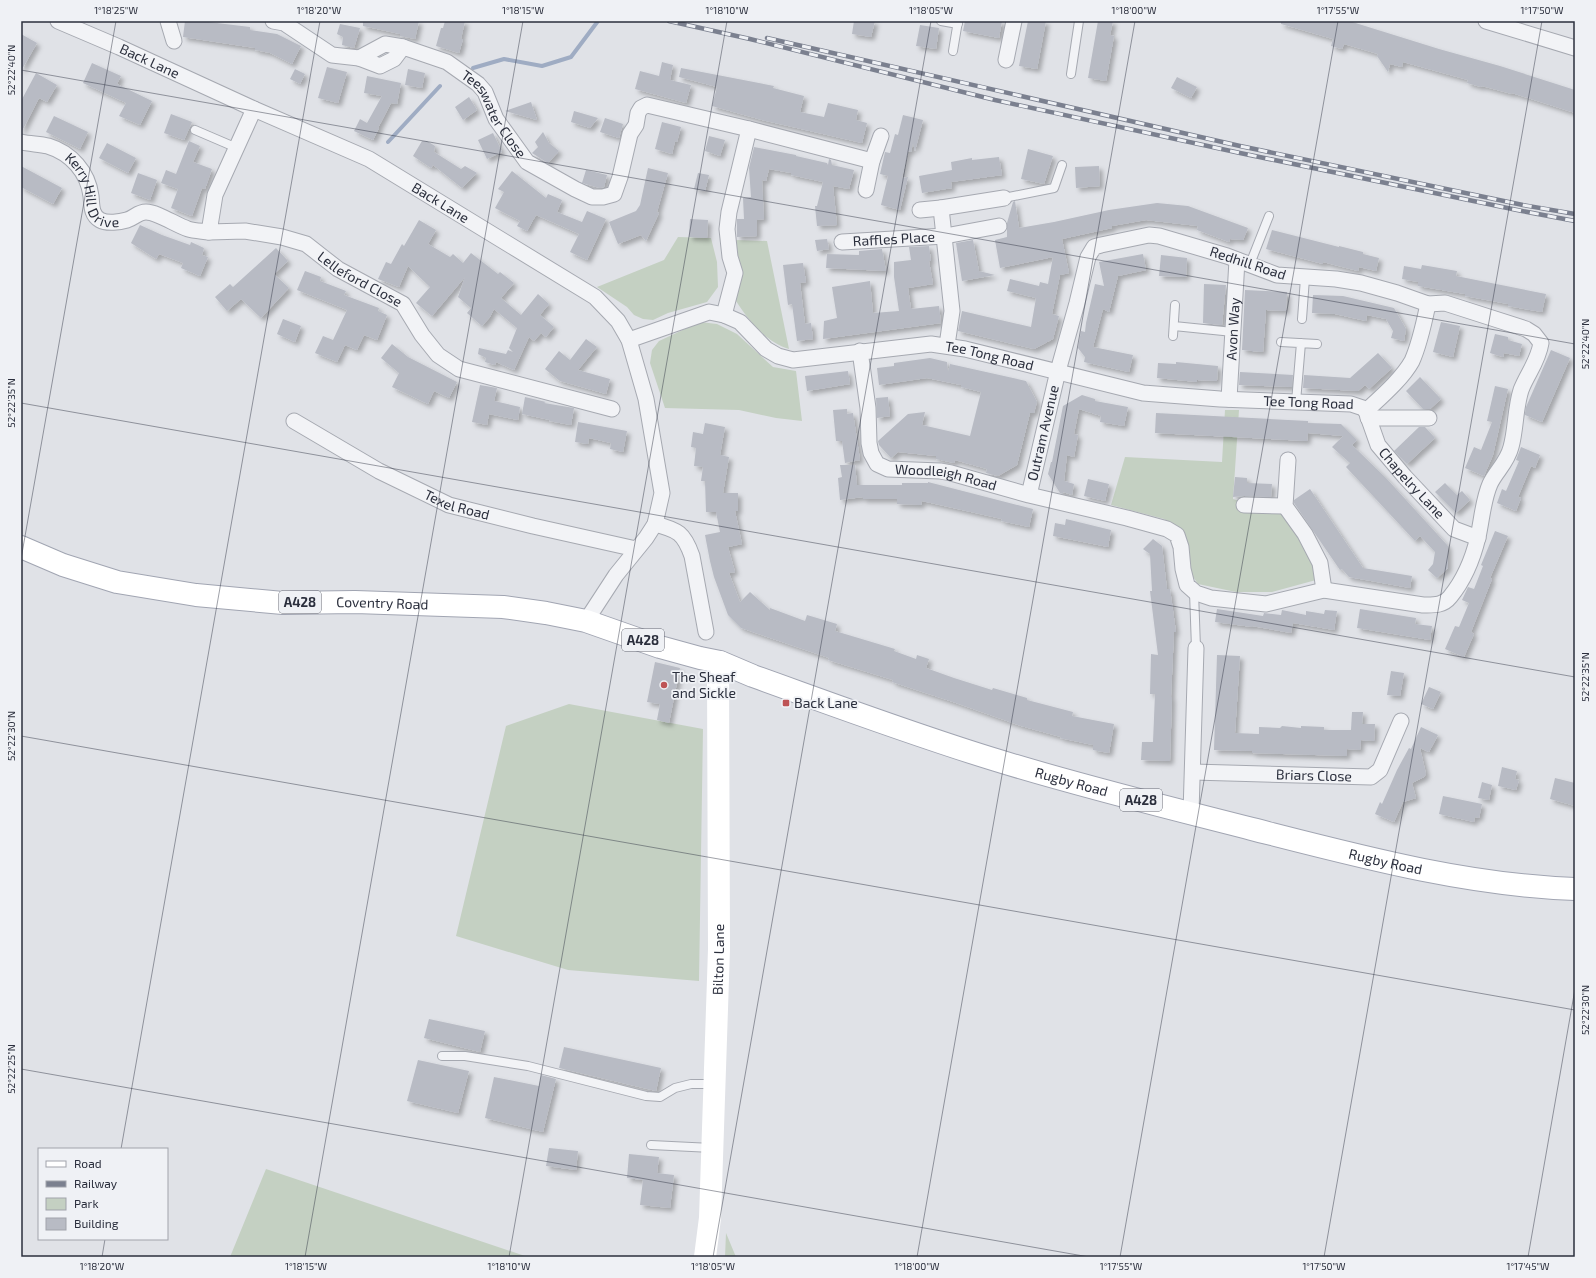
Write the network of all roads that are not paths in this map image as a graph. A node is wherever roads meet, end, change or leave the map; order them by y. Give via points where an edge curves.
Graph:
1 (58, 21) edge
2 (168, 21) edge
3 (273, 21) edge
4 (941, 21) edge
5 (1014, 21) edge
6 (1079, 21) edge
7 (1486, 21) edge
8 (958, 23) edge
9 (174, 41) dead end
10 (1575, 48) edge
11 (953, 51) dead end
12 (1006, 60) dead end
13 (1071, 74) dead end
14 (254, 109) junction
15 (749, 129) junction
16 (195, 130) dead end
17 (880, 136) dead end
18 (21, 142) edge
19 (237, 148) junction
20 (872, 161) junction
21 (1062, 165) dead end
22 (866, 190) dead end
23 (1004, 198) joint
24 (941, 208) junction
25 (920, 210) dead end
26 (1269, 216) dead end
27 (999, 226) dead end
28 (209, 232) junction
29 (945, 236) junction
30 (842, 242) dead end
31 (1244, 262) junction
32 (1305, 278) junction
33 (1428, 304) junction
34 (1175, 305) dead end
35 (724, 315) junction
36 (1302, 319) dead end
37 (1174, 326) junction
38 (1233, 332) junction
39 (1173, 336) dead end
40 (629, 340) junction
41 (1281, 342) dead end
42 (1301, 343) junction
43 (1317, 344) dead end
44 (947, 345) junction
45 (860, 352) junction
46 (1058, 371) junction
47 (1229, 399) junction
48 (1296, 402) junction
49 (612, 409) dead end
50 (1367, 415) junction
51 (1429, 418) dead end
52 (294, 421) dead end
53 (1288, 460) dead end
54 (1029, 494) junction
55 (1244, 505) dead end
56 (1285, 506) junction
57 (655, 524) junction
58 (1478, 538) junction
59 (21, 547) edge
60 (636, 549) junction
61 (1324, 590) junction
62 (1194, 592) junction
63 (586, 621) junction
64 (706, 632) dead end
65 (1196, 648) joint
66 (720, 662) junction
67 (1401, 721) dead end
68 (1193, 772) junction
69 (1191, 813) junction
70 (1575, 889) edge
71 (442, 1056) dead end
72 (715, 1084) junction
73 (651, 1145) dead end
74 (712, 1148) junction
75 (705, 1257) edge

1 - 14 street, Back Lane
2 - 9 street
3 - 15 street, Teeswater Close via 284,23 332,55 359,58 385,44 404,47 447,62 468,76 485,92 496,119 527,162 592,197 614,194 630,134 636,125 638,113 647,105
4 - 8 lane
5 - 12 street
6 - 13 lane
7 - 10 street
8 - 11 lane
14 - 19 street
14 - 40 street, Back Lane via 368,159 595,297 618,321
15 - 20 street, Teeswater Close
15 - 35 street via 728,218 730,257 735,273
16 - 19 lane
17 - 20 street
18 - 28 street, Kerry Hill Drive via 48,146 68,156 78,165 88,182 93,213 101,221 112,223 128,220 139,213 147,212 155,213 189,230
19 - 28 street via 215,195
20 - 22 street
21 - 23 lane via 1054,188
23 - 24 street
24 - 25 street
24 - 29 street
26 - 31 lane
27 - 29 street, Raffles Place
28 - 49 street, Lelleford Close via 245,231 282,236 306,244 338,270 403,304 438,355 459,369
29 - 30 street, Raffles Place
29 - 44 street, Raffles Place via 952,311
31 - 32 street, Redhill Road via 1277,276
31 - 38 street, Avon Way
31 - 46 street, Redhill Road via 1149,235 1094,248 1088,257
32 - 33 street, Redhill Road via 1361,283
32 - 36 lane
33 - 50 street via 1417,349 1411,362
33 - 58 street, Redhill Road via 1445,303 1526,329 1541,343 1539,355 1521,390 1511,448 1491,483 1484,502
34 - 37 lane
35 - 40 street, Tee Tong Road via 709,312
35 - 45 street, Tee Tong Road via 740,322 766,349 778,356 793,360
37 - 38 lane
37 - 39 lane
38 - 47 street, Avon Way
40 - 57 street, Back Lane via 646,399 662,493
41 - 42 lane
42 - 43 lane
42 - 48 lane
44 - 45 street, Tee Tong Road via 931,344
44 - 46 street, Tee Tong Road
45 - 54 street, Woodleigh Road via 868,408 870,448 877,464 888,469 951,473
46 - 47 street, Tee Tong Road via 1143,393
46 - 54 street, Outram Avenue
47 - 48 street, Tee Tong Road
48 - 50 street, Tee Tong Road via 1351,404 1363,408
50 - 51 street
50 - 58 street, Chapelry Lane via 1378,445 1405,477 1454,529
52 - 60 street, Texel Road via 378,471 449,505
53 - 56 street
54 - 62 street, Woodleigh Road via 1159,526 1177,535 1187,585
55 - 56 street
56 - 61 street via 1305,534 1320,563
57 - 60 street, Back Lane
57 - 64 street via 674,529 688,545
58 - 61 street via 1472,558 1456,589 1444,603 1423,605
59 - 63 main road, Coventry Road / A428 via 63,565 116,582 196,595 283,603 354,602 503,607
60 - 63 street, Back Lane
61 - 62 street via 1266,604 1211,598
62 - 65 lane
63 - 66 main road, Coventry Road / A428 via 660,646
65 - 68 street
66 - 69 main road, Rugby Road / A428 via 753,676 996,760
66 - 72 main road, Bilton Lane via 719,949
67 - 68 street, Briars Close via 1380,770 1371,777
68 - 69 street
69 - 70 main road, Rugby Road / A428 via 1358,856 1444,875
71 - 72 lane via 465,1056 528,1066 646,1096 660,1097 675,1088 691,1084
72 - 74 main road, Bilton Lane
73 - 74 lane
74 - 75 main road, Bilton Lane via 710,1218

